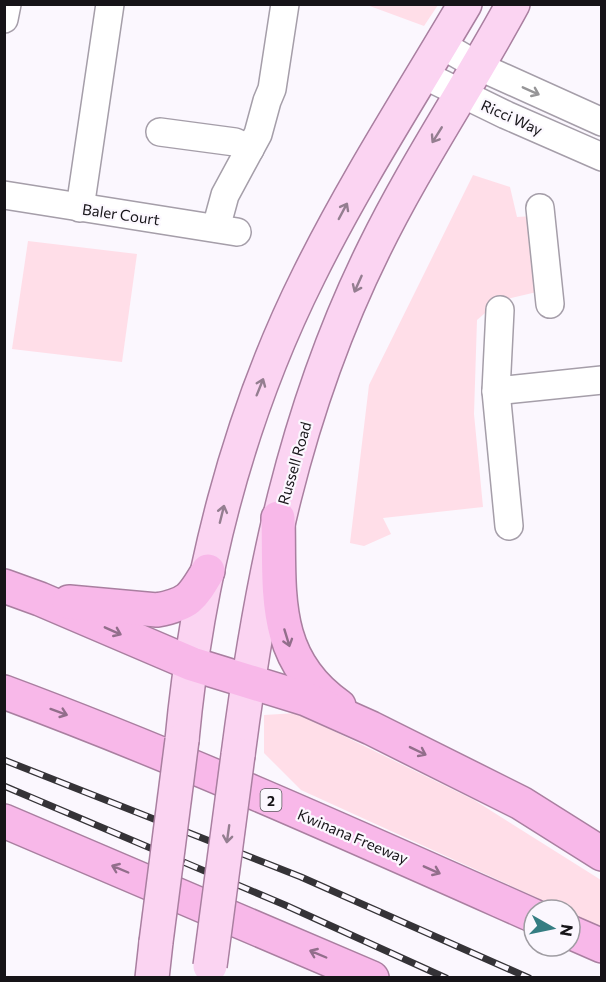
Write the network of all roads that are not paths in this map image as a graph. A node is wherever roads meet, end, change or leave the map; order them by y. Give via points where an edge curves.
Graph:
1 (7, 4) edge
2 (110, 4) edge
3 (285, 4) edge
4 (465, 4) edge
5 (513, 4) edge
6 (4, 19) edge
7 (442, 45) junction
8 (478, 66) junction
9 (424, 75) junction
10 (462, 94) junction
11 (602, 122) edge
12 (160, 132) dead end
13 (250, 149) junction
14 (602, 157) edge
15 (4, 195) edge
16 (81, 208) junction
17 (540, 208) dead end
18 (550, 304) dead end
19 (500, 310) dead end
20 (602, 380) edge
21 (496, 391) junction
22 (278, 518) junction
23 (509, 526) dead end
24 (208, 571) junction
25 (4, 586) edge
26 (40, 599) junction
27 (192, 664) junction
28 (248, 681) junction
29 (4, 692) edge
30 (371, 728) junction
31 (4, 821) edge
32 (602, 854) edge
33 (522, 911) edge
34 (582, 937) edge
35 (602, 946) edge
36 (209, 972) edge
37 (152, 978) edge
38 (372, 978) edge

1 - 6 street
2 - 16 street
3 - 13 street via 272,89
4 - 7 main road
5 - 8 main road, Russell Road
7 - 8 street
7 - 9 main road
8 - 10 main road, Russell Road
8 -> 11 street
9 - 10 street, Ricci Way
24 -> 9 main road via 241,443 272,356 351,197
10 - 14 street, Ricci Way
10 -> 22 main road, Russell Road via 407,186 348,307 320,375
12 - 13 street via 235,142
13 - 16 street, Baler Court via 225,195 227,230
15 - 16 street, Baler Court
17 - 18 street
19 - 21 street
20 - 21 street
21 - 23 street
22 - 28 main road, Russell Road
22 -> 30 highway via 280,604 293,656 330,700
24 - 26 highway via 192,597 157,610
24 - 27 main road
25 - 26 highway
26 -> 27 highway
27 - 28 highway
27 - 37 main road, bridge
28 - 30 highway via 306,699
28 -> 36 main road, Russell Road, bridge
29 -> 33 highway, Kwinana Freeway / 2 via 97,726
30 -> 32 highway via 521,803
38 -> 31 highway
34 - 35 highway

